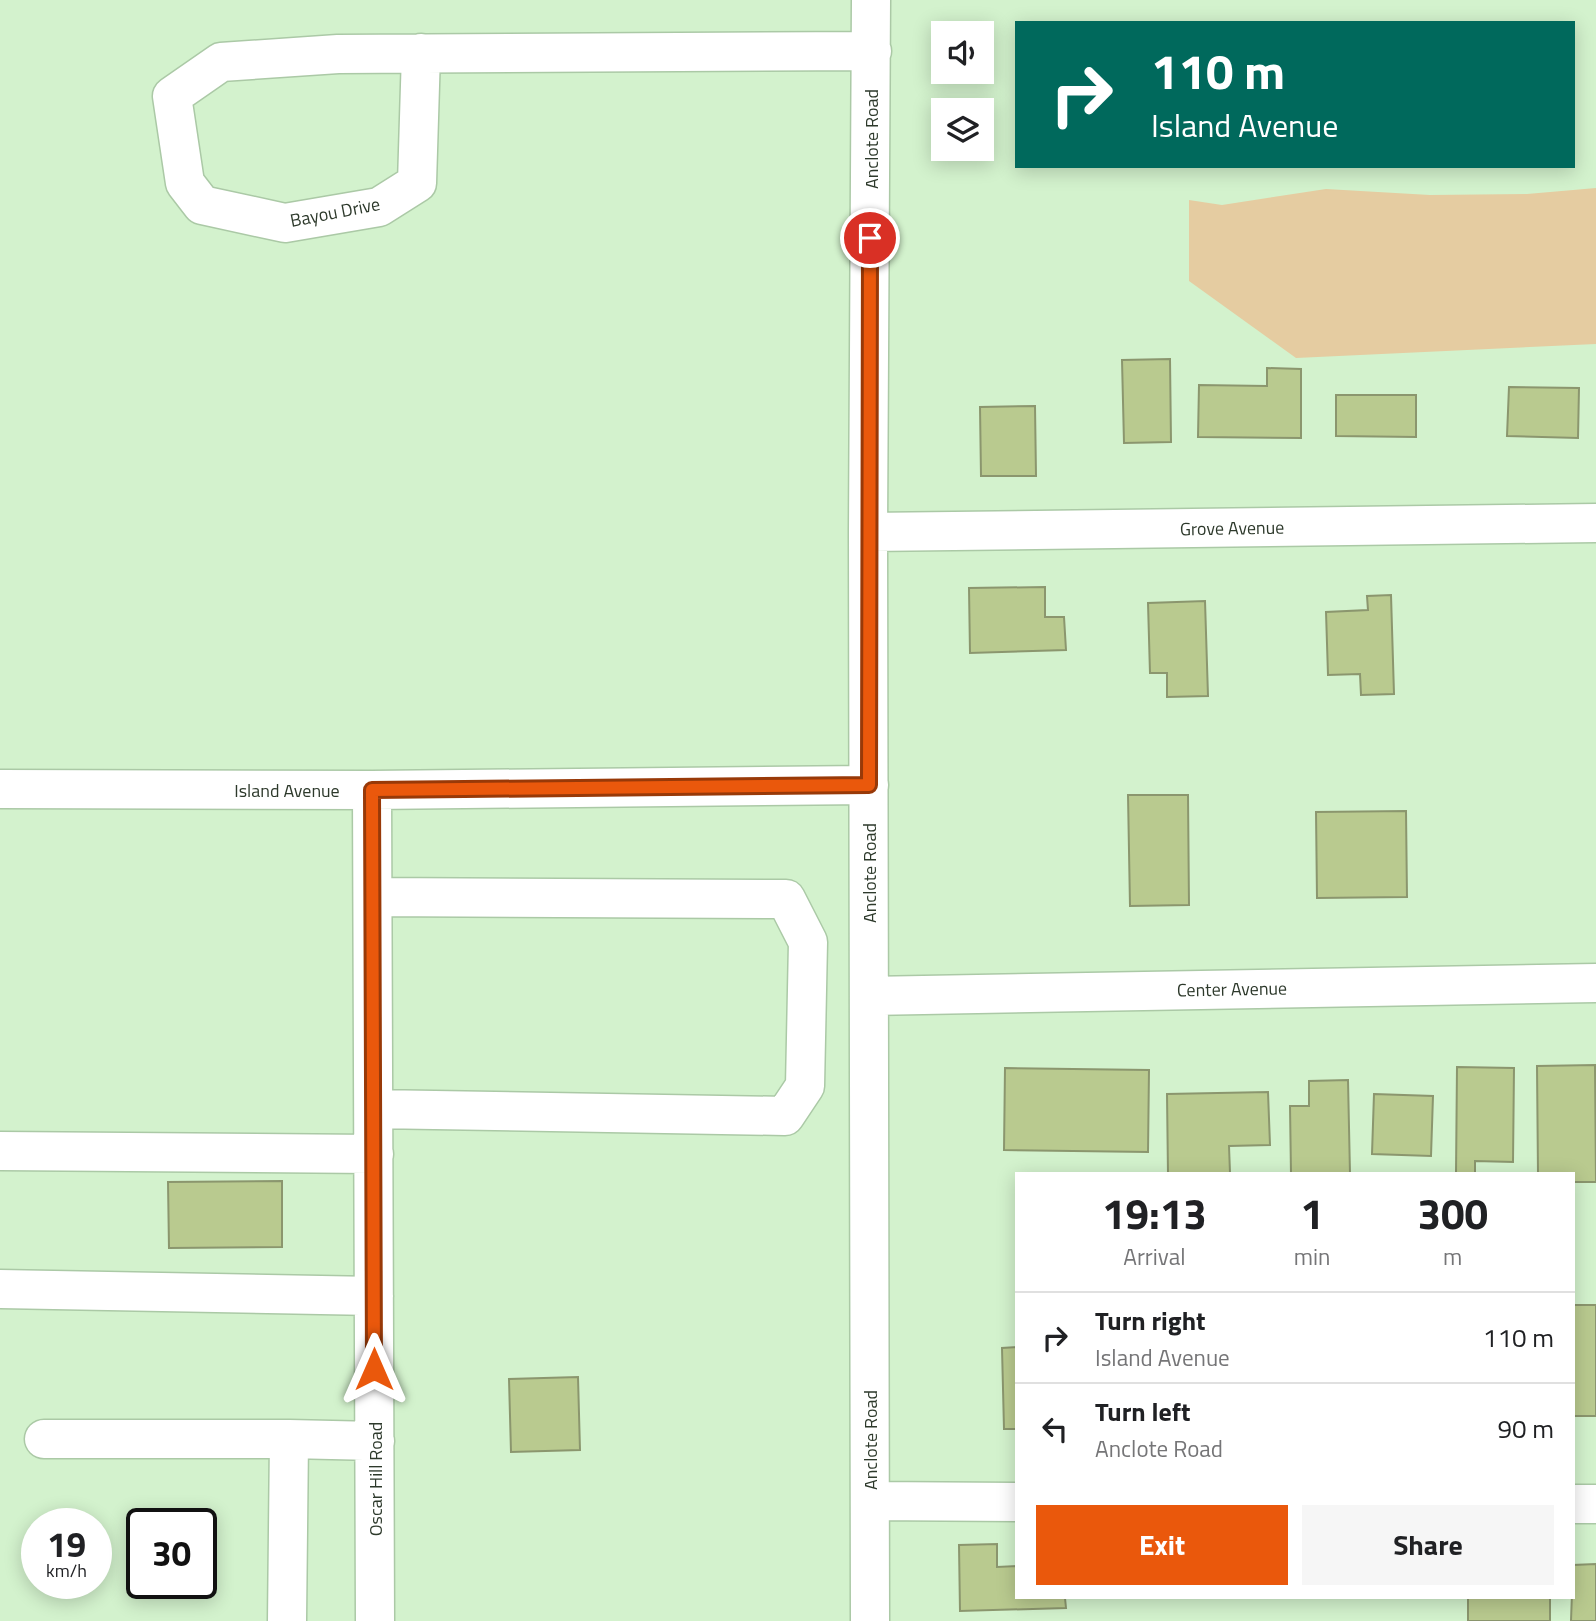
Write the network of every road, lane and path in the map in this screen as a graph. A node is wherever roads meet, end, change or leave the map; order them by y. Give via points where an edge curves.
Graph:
1 (872, 0) edge
2 (872, 51) junction
3 (421, 53) junction
4 (1596, 523) edge
5 (868, 532) junction
6 (869, 785) junction
7 (0, 789) edge
8 (372, 790) junction
9 (373, 897) junction
10 (1596, 983) edge
11 (869, 996) junction
12 (373, 1109) junction
13 (0, 1151) edge
14 (373, 1154) junction
15 (0, 1289) edge
16 (374, 1296) junction
17 (44, 1439) dead end
18 (289, 1439) junction
19 (375, 1441) junction
20 (870, 1501) junction
21 (1015, 1502) edge
22 (1575, 1504) edge
23 (1596, 1504) edge
24 (287, 1621) edge
25 (375, 1621) edge
26 (870, 1621) edge

1 - 2 street, Anclote Road
2 - 3 street, Bayou Drive
2 - 5 street, Anclote Road
3 - 3 street, Bayou Drive via 417,183 379,207 285,223 202,205 185,183 172,96 221,62
4 - 5 street, Grove Avenue
5 - 6 street, Anclote Road
6 - 8 street, Island Avenue
6 - 11 street, Anclote Road
7 - 8 street, Island Avenue
8 - 9 street, Oscar Hill Road
9 - 12 street, Oscar Hill Road
9 - 12 street via 786,899 808,942 805,1086 785,1116
10 - 11 street, Center Avenue
11 - 20 street, Anclote Road
12 - 14 street, Oscar Hill Road
13 - 14 street
14 - 16 street, Oscar Hill Road
15 - 16 street
16 - 19 street, Oscar Hill Road
17 - 18 street
18 - 19 street
18 - 24 street
19 - 25 street, Oscar Hill Road
20 - 21 street
20 - 26 street, Anclote Road
22 - 23 street

